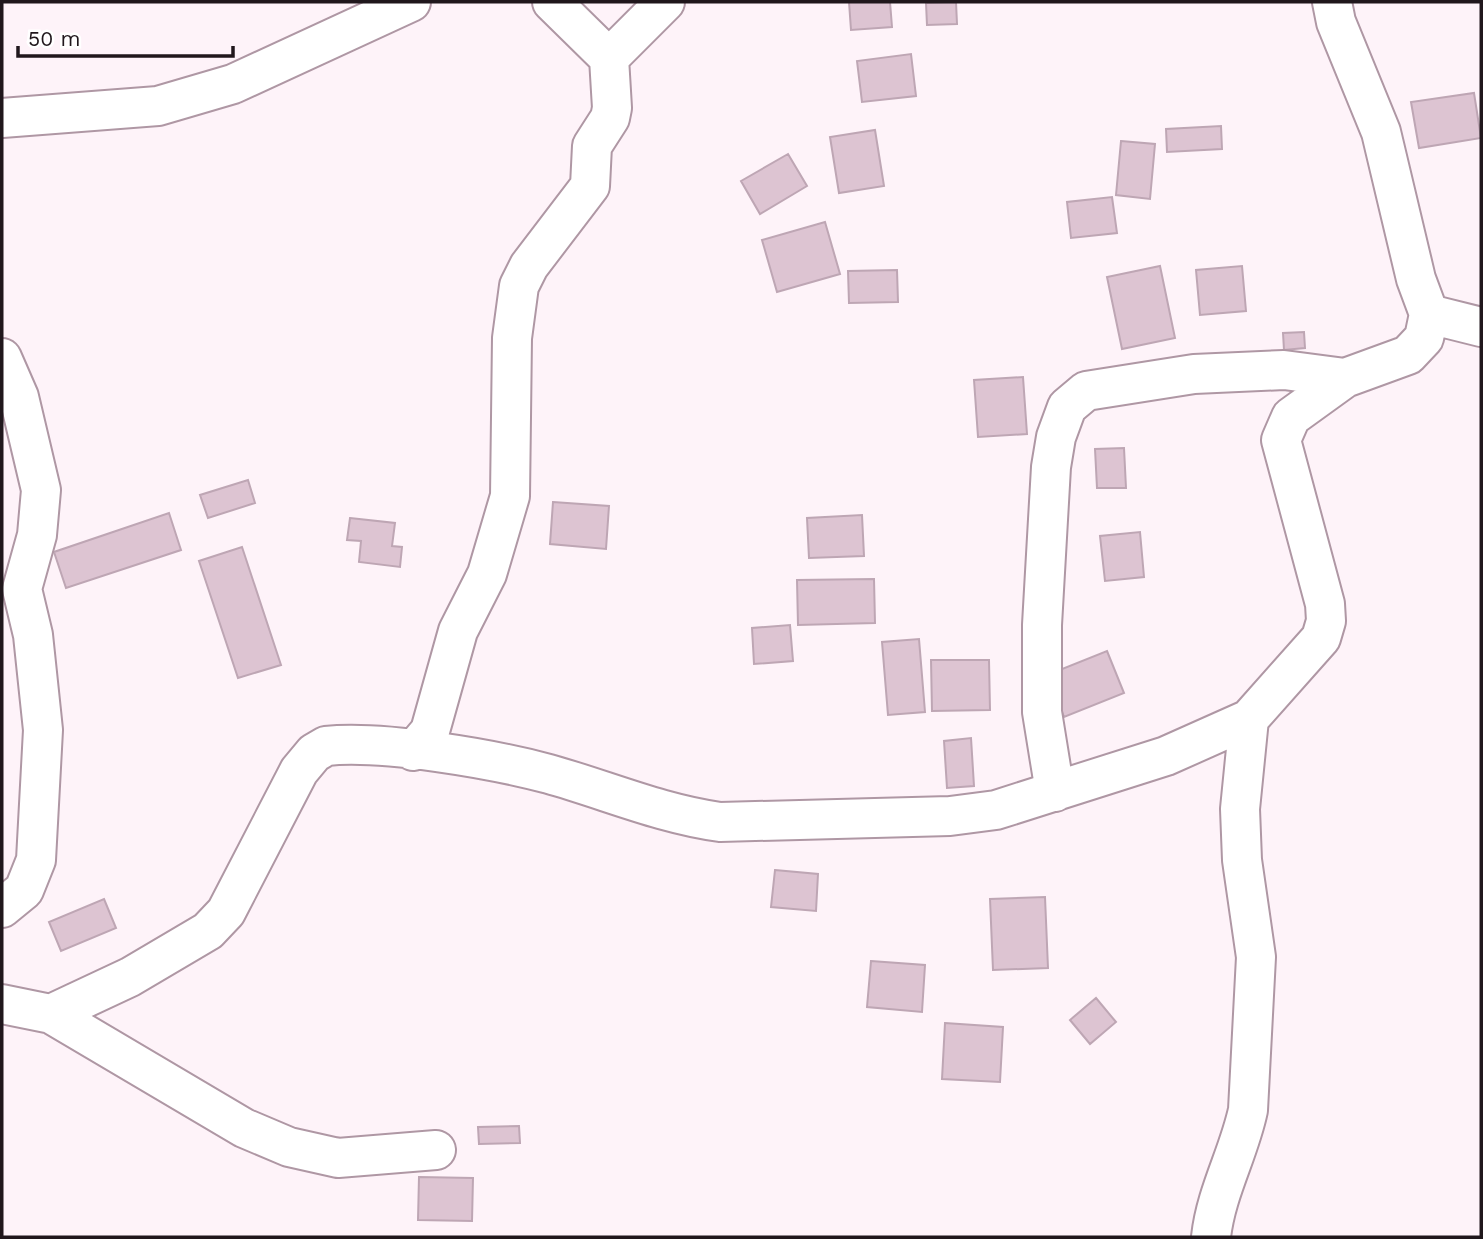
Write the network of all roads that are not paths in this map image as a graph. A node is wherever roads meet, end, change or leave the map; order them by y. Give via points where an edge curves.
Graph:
1 (411, 2) edge
2 (552, 2) edge
3 (665, 2) edge
4 (1332, 2) edge
5 (609, 58) junction
6 (2, 118) edge
7 (1429, 314) junction
8 (1481, 327) edge
9 (2, 358) edge
10 (1345, 378) junction
11 (1249, 719) junction
12 (413, 751) junction
13 (1055, 793) junction
14 (2, 908) edge
15 (2, 1004) edge
16 (51, 1014) junction
17 (436, 1150) dead end
18 (1211, 1237) edge

1 - 6 street via 233,84 158,106
2 - 5 street
3 - 5 street
4 - 7 street via 1381,132
5 - 12 street via 612,108 592,146 590,186 519,286 512,338 510,496 487,574 458,631 430,731
7 - 8 street
7 - 10 street via 1424,338 1408,355
9 - 14 street via 19,397 41,490 37,535 22,589 33,635 43,730 36,860 24,890
10 - 11 street via 1291,417 1281,440 1326,621 1321,638
10 - 13 street via 1284,370 1182,376 1086,391 1067,407 1051,467 1042,625 1042,712
11 - 13 street via 1166,756
11 - 18 street via 1240,809 1256,957 1248,1110 1219,1194
12 - 13 street via 548,774 720,822 950,817
12 - 16 street via 338,745 314,753 288,788 226,912 208,931 130,977
15 - 16 street
16 - 17 street via 244,1128 289,1147 338,1158

